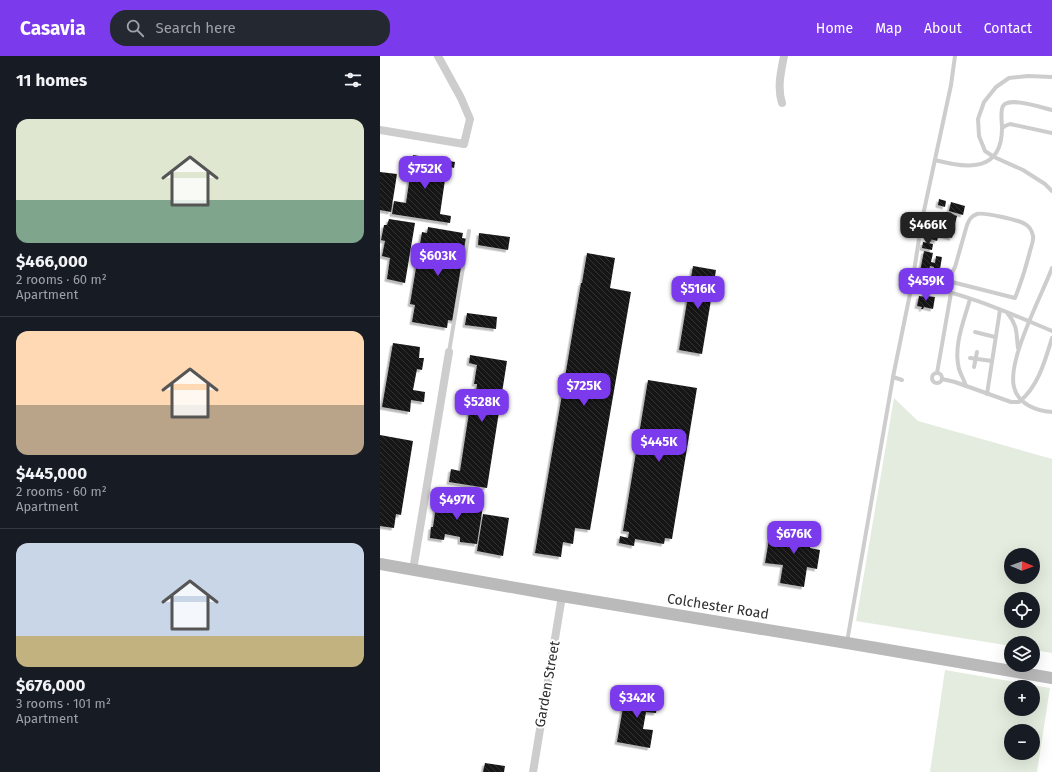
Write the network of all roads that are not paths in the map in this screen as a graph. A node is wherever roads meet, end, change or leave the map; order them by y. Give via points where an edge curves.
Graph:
1 (438, 56) edge
2 (784, 56) edge
3 (955, 56) edge
4 (1052, 77) edge
5 (782, 103) dead end
6 (1052, 110) edge
7 (1002, 128) junction
8 (380, 130) edge
9 (1052, 133) edge
10 (994, 157) junction
11 (935, 160) junction
12 (1052, 191) edge
13 (469, 231) dead end
14 (1052, 268) edge
15 (948, 281) junction
16 (912, 284) junction
17 (943, 291) junction
18 (951, 293) junction
19 (970, 299) junction
20 (1000, 310) junction
21 (1006, 312) junction
22 (1029, 321) junction
23 (1052, 331) edge
24 (975, 332) dead end
25 (995, 336) junction
26 (1052, 338) edge
27 (1019, 351) junction
28 (449, 352) joint
29 (977, 352) dead end
30 (970, 358) dead end
31 (976, 359) junction
32 (992, 361) junction
33 (974, 367) dead end
34 (937, 373) junction
35 (893, 377) junction
36 (902, 380) dead end
37 (942, 380) junction
38 (966, 386) junction
39 (987, 394) junction
40 (1022, 400) junction
41 (1052, 412) edge
42 (380, 564) edge
43 (413, 570) junction
44 (562, 596) junction
45 (847, 643) junction
46 (1052, 678) edge
47 (532, 772) edge

1 - 8 street via 470,119 464,144
2 - 5 street via 779,95
3 - 11 lane
4 - 10 lane via 1009,78 996,87 984,102 978,119 979,136 985,151
6 - 7 lane via 1018,102 1005,103 1002,108
7 - 9 lane via 1007,125
7 - 10 lane via 1001,145
10 - 11 lane via 976,165 963,166
10 - 12 lane via 1023,170
11 - 16 lane
13 - 28 lane
14 - 22 lane
15 - 15 lane via 1015,298 1033,242 1028,226 977,213 967,225 955,267
15 - 17 lane
16 - 17 lane
16 - 35 lane
17 - 18 lane
18 - 19 lane
18 - 34 lane
19 - 20 lane
19 - 38 lane via 957,347 959,370
20 - 21 lane
20 - 25 lane
21 - 22 lane
21 - 27 lane via 1016,328
22 - 23 lane
22 - 27 lane
24 - 25 lane
25 - 32 lane
26 - 40 lane via 1042,369 1032,389
27 - 40 lane via 1013,378 1016,394
28 - 43 street
29 - 31 lane
30 - 31 lane
31 - 32 lane
31 - 33 lane
32 - 39 lane
34 - 37 lane via 941,375
34 - 37 lane via 932,376 934,382
35 - 36 lane
35 - 45 lane
37 - 38 lane
38 - 39 lane
39 - 40 lane via 1011,402
40 - 41 lane via 1028,406
42 - 43 main road, Colchester Road
43 - 44 main road, Colchester Road
44 - 45 main road, Colchester Road
44 - 47 street, Garden Street
45 - 46 main road, Colchester Road

